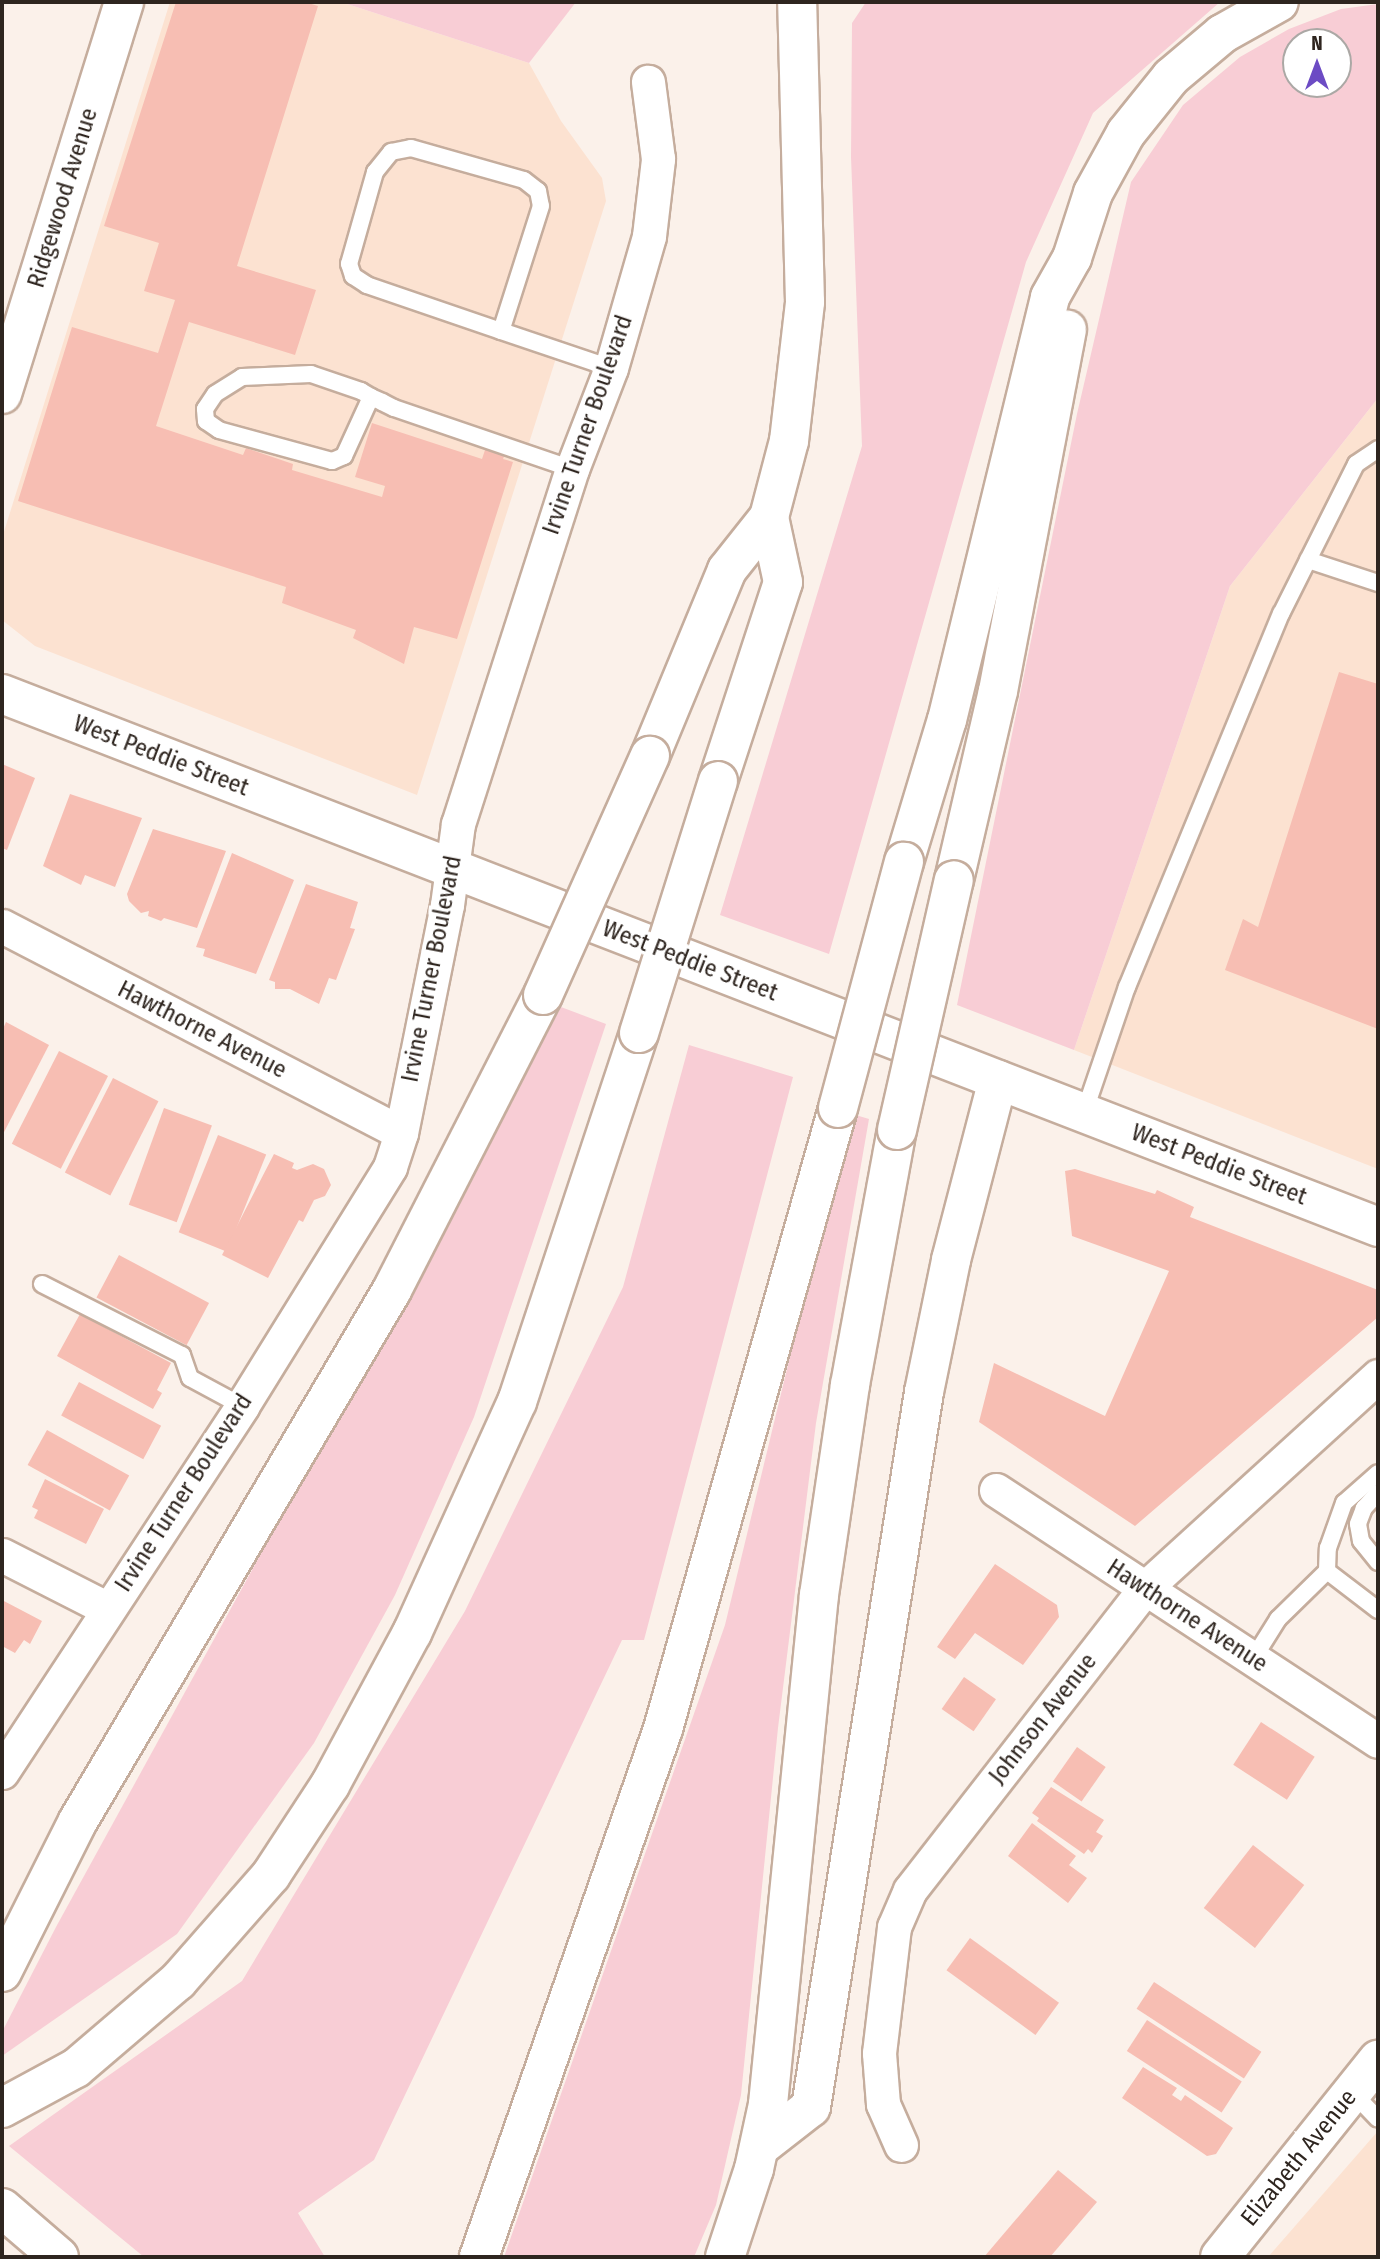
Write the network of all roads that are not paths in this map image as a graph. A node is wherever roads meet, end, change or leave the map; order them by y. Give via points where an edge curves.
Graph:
1 (124, 2) edge
2 (1279, 2) edge
3 (800, 9) edge
4 (648, 82) dead end
5 (1072, 258) junction
6 (501, 331) junction
7 (611, 368) junction
8 (2, 394) edge
9 (371, 397) junction
10 (1378, 449) edge
11 (572, 469) junction
12 (769, 517) junction
13 (1308, 560) junction
14 (1378, 583) edge
15 (2, 694) edge
16 (452, 869) junction
17 (2, 926) edge
18 (998, 1080) junction
19 (1084, 1113) junction
20 (401, 1133) junction
21 (1378, 1227) edge
22 (42, 1284) dead end
23 (1378, 1376) edge
24 (242, 1406) junction
25 (1378, 1473) edge
26 (996, 1490) dead end
27 (1378, 1493) edge
28 (2, 1555) edge
29 (1378, 1562) edge
30 (1327, 1571) junction
31 (1145, 1588) junction
32 (107, 1609) junction
33 (1378, 1609) edge
34 (1253, 1659) junction
35 (1378, 1741) edge
36 (2, 1772) edge
37 (2, 1972) edge
38 (1378, 2060) edge
39 (1365, 2105) edge
40 (2, 2108) edge
41 (901, 2145) dead end
42 (761, 2146) junction
43 (2, 2208) edge
44 (46, 2246) edge
45 (479, 2257) edge
46 (725, 2257) edge
47 (1220, 2257) edge

1 - 8 main road, Ridgewood Avenue
2 - 5 main road via 1222,34 1149,103 1126,133 1093,193
3 - 12 main road via 805,302 789,441
4 - 7 street, Irvine Turner Boulevard via 657,159 654,198 649,236
5 - 42 main road, bridge via 1072,301 1012,620 897,1130 852,1372 819,1595 778,2036
5 - 45 main road, bridge via 1050,297 947,720 654,1755
6 - 6 lane via 541,206 538,191 524,180 411,148 391,152 375,172 349,264 354,276 367,285
6 - 7 lane
7 - 11 street, Irvine Turner Boulevard
9 - 9 lane via 311,374 242,377 215,394 205,409 206,421 219,430 332,461 344,456
9 - 11 lane
10 - 13 lane via 1356,464
11 - 16 street, Irvine Turner Boulevard via 458,824
12 - 37 main road, bridge via 727,569 543,995 392,1290 78,1821
12 - 40 main road, bridge via 783,582 563,1273 516,1402 463,1526 365,1725 301,1831 241,1913 178,1981 111,2042 76,2068
13 - 14 lane
13 - 19 lane via 1281,614 1127,987
15 - 16 main road, West Peddie Street
16 - 18 main road, West Peddie Street
16 - 20 street, Irvine Turner Boulevard
17 - 20 street, Hawthorne Avenue
18 - 19 main road, West Peddie Street
18 - 42 main road via 946,1282 924,1392 811,2107
19 - 21 main road, West Peddie Street
20 - 24 street, Irvine Turner Boulevard via 390,1167
22 - 24 lane via 182,1355 190,1378
23 - 31 street, Johnson Avenue
24 - 32 street, Irvine Turner Boulevard
25 - 30 lane via 1344,1503 1328,1548
26 - 31 street, Hawthorne Avenue
27 - 29 lane via 1363,1508 1358,1524 1361,1541
28 - 32 street
30 - 33 lane
30 - 34 lane via 1278,1619
31 - 34 street, Hawthorne Avenue
31 - 41 street, Johnson Avenue via 900,1907 879,2053 883,2104
32 - 36 street, Irvine Turner Boulevard
34 - 35 street, Hawthorne Avenue
38 - 39 main road, Elizabeth Avenue
39 - 47 main road, Elizabeth Avenue
42 - 46 main road
43 - 44 main road

